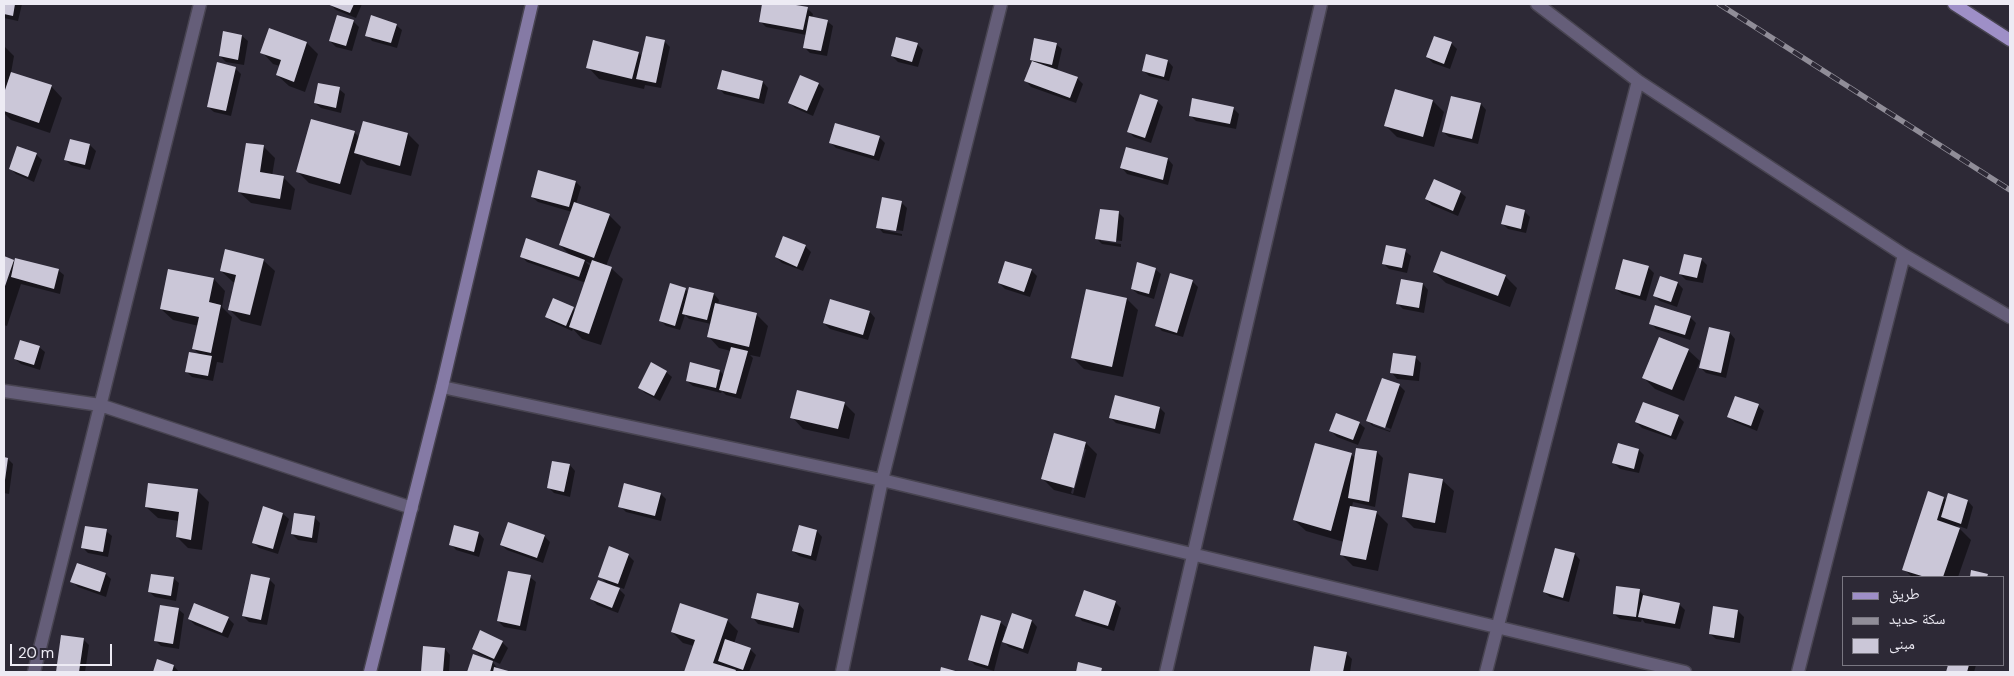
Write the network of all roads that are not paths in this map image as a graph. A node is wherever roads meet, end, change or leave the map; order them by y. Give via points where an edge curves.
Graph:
1 (200, 4) edge
2 (532, 4) edge
3 (1001, 4) edge
4 (1321, 4) edge
5 (1537, 4) edge
6 (1954, 4) edge
7 (2010, 40) edge
8 (1638, 81) junction
9 (1904, 255) junction
10 (2010, 317) edge
11 (442, 387) junction
12 (4, 391) edge
13 (100, 405) junction
14 (882, 480) junction
15 (412, 508) junction
16 (1192, 555) junction
17 (1497, 628) junction
18 (34, 672) edge
19 (370, 672) edge
20 (842, 672) edge
21 (1166, 672) edge
22 (1486, 672) edge
23 (1685, 672) edge
24 (1798, 672) edge

1 - 13 street
2 - 11 street
3 - 14 street
4 - 16 street
5 - 8 street
6 - 7 main road
8 - 9 street
8 - 17 street
9 - 10 street
9 - 24 street
11 - 14 street
11 - 15 street
12 - 13 street
13 - 15 street
13 - 18 street
14 - 16 street
14 - 20 street
15 - 19 street
16 - 17 street
16 - 21 street
17 - 22 street
17 - 23 street

